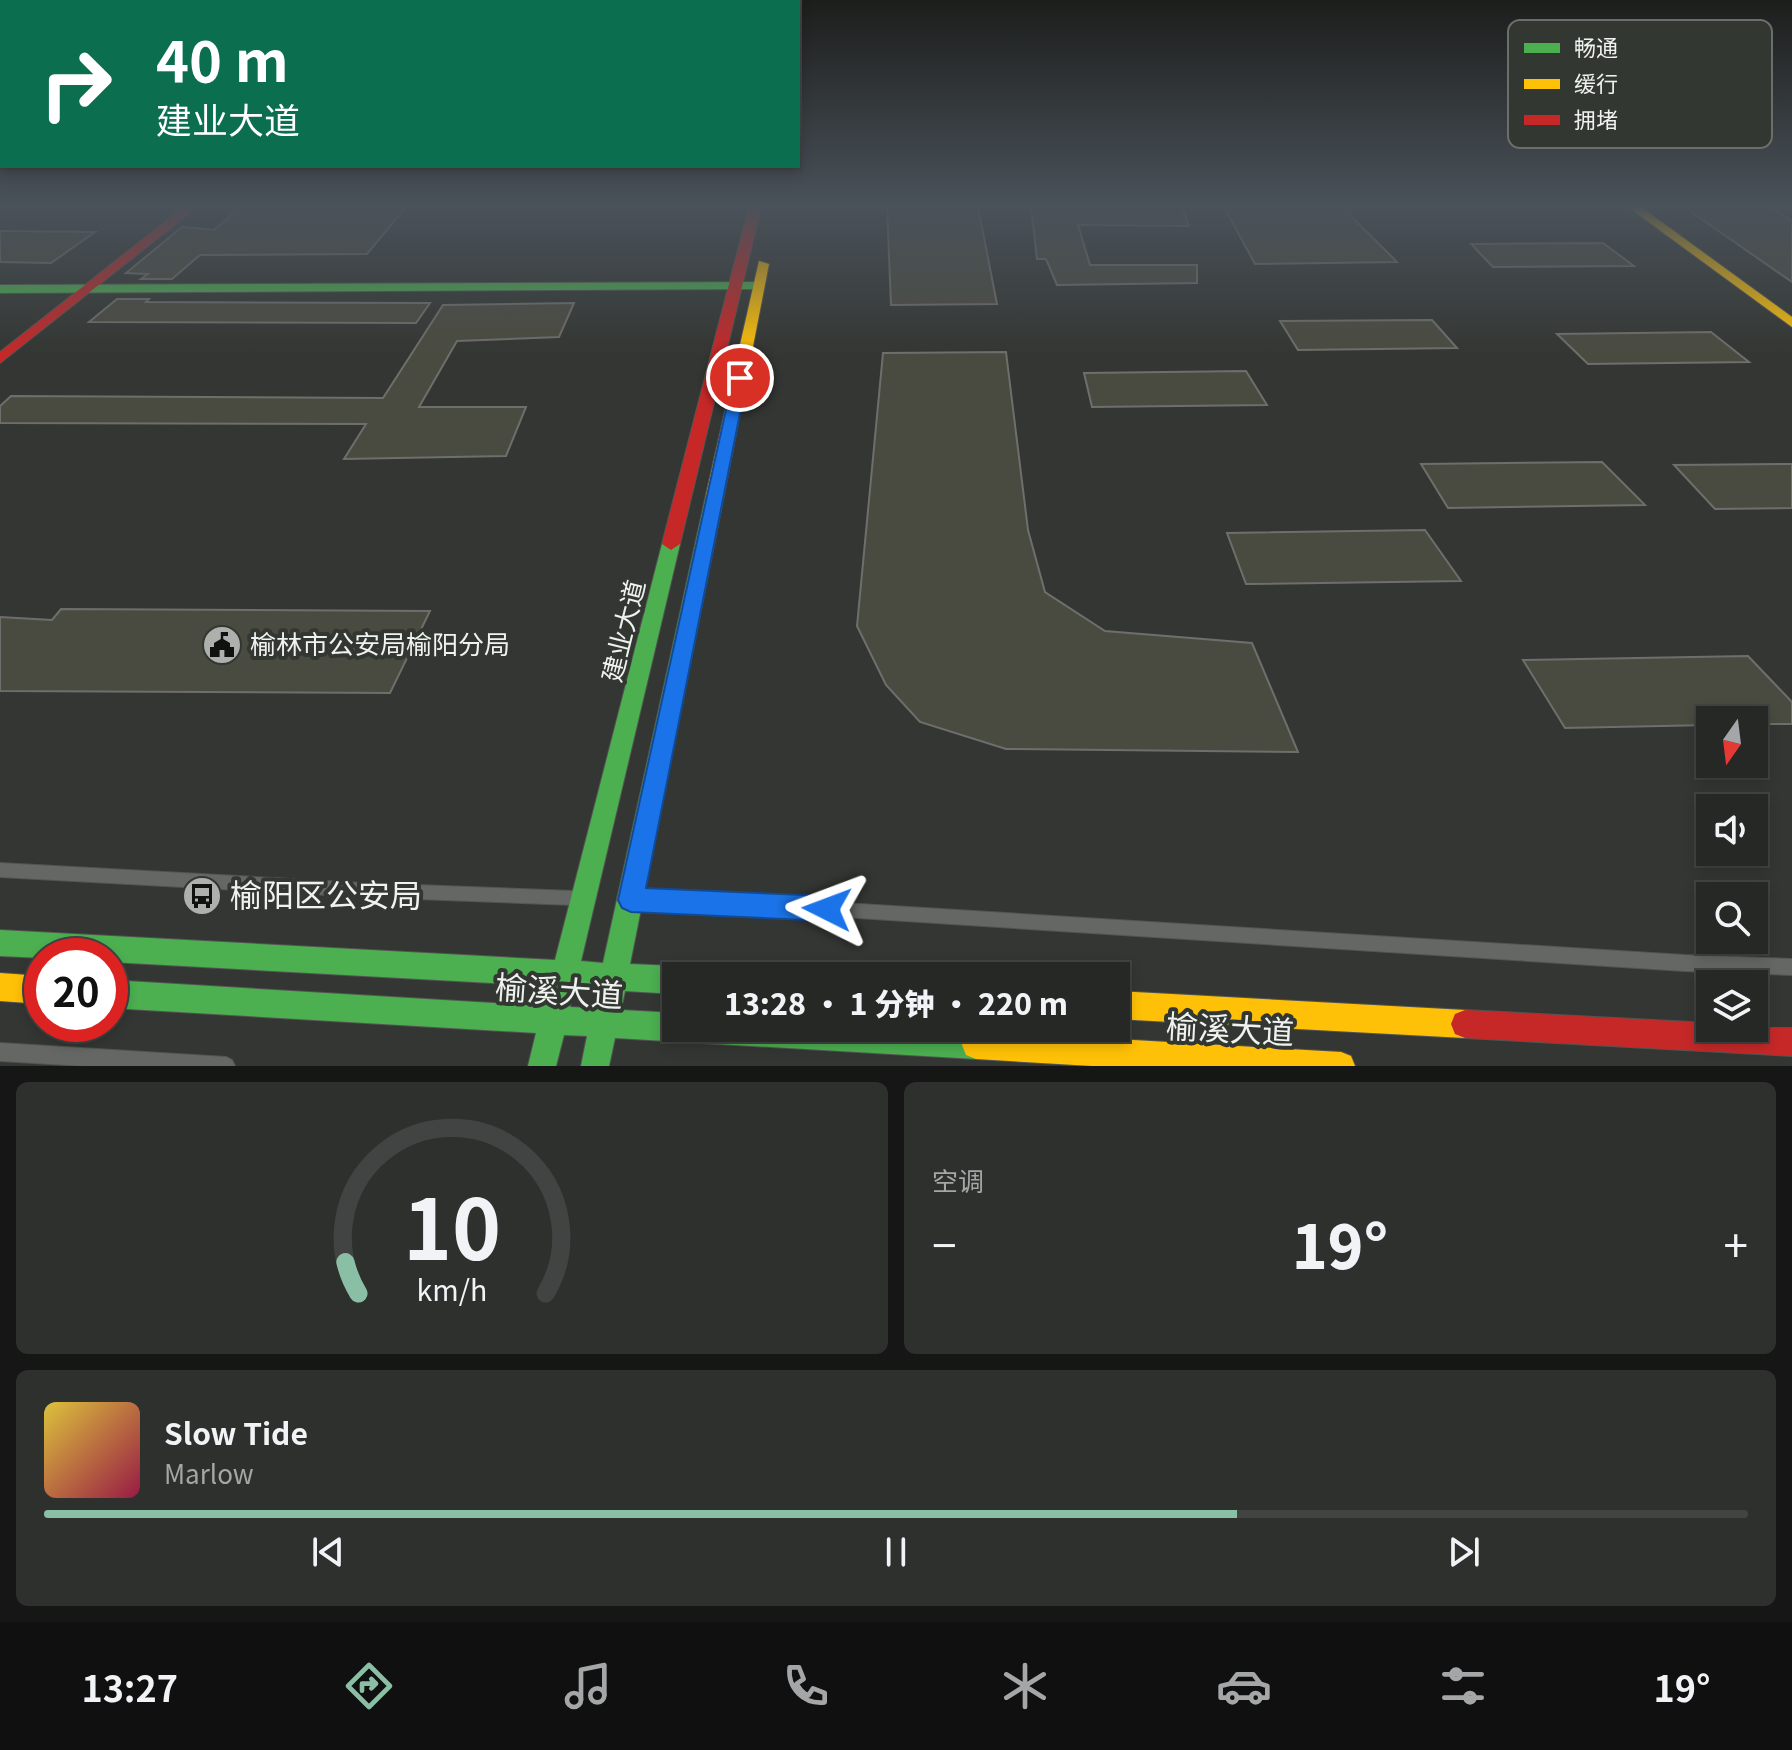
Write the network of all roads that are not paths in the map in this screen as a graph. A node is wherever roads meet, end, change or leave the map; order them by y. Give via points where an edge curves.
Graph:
1 (128, 257) edge
2 (743, 257) edge
3 (764, 257) edge
4 (1702, 257) edge
5 (1722, 257) edge
6 (736, 286) junction
7 (759, 286) junction
8 (89, 288) junction
9 (0, 289) edge
10 (1792, 307) edge
11 (1792, 323) edge
12 (0, 359) edge
13 (0, 870) edge
14 (608, 899) junction
15 (0, 943) edge
16 (1792, 967) edge
17 (567, 973) junction
18 (615, 977) junction
19 (662, 979) edge
20 (0, 987) edge
21 (24, 989) edge
22 (128, 995) edge
23 (1130, 1006) edge
24 (555, 1022) junction
25 (603, 1025) junction
26 (1792, 1042) edge
27 (0, 1052) edge
28 (226, 1066) edge
29 (542, 1066) edge
30 (595, 1066) edge
31 (1341, 1066) edge

1 - 8 main road
2 - 6 main road, 建业大道
3 - 7 main road, 建业大道
4 - 11 main road
5 - 10 main road
6 - 7 main road
6 - 8 main road
6 - 14 main road, 建业大道
7 - 14 main road, 建业大道
8 - 9 main road
8 - 12 main road
13 - 14 lane
14 - 16 lane
14 - 17 main road, 建业大道
14 - 18 main road, 建业大道
15 - 17 main road, 榆溪大道
17 - 18 main road, 榆溪大道
17 - 24 main road, 建业大道
18 - 19 main road, 榆溪大道
18 - 25 main road, 建业大道
20 - 21 main road
22 - 24 main road, 榆溪大道
23 - 26 main road, 榆溪大道
24 - 25 main road, 榆溪大道
24 - 29 main road, 建业大道
25 - 30 main road, 建业大道
25 - 31 main road, 榆溪大道
27 - 28 lane

